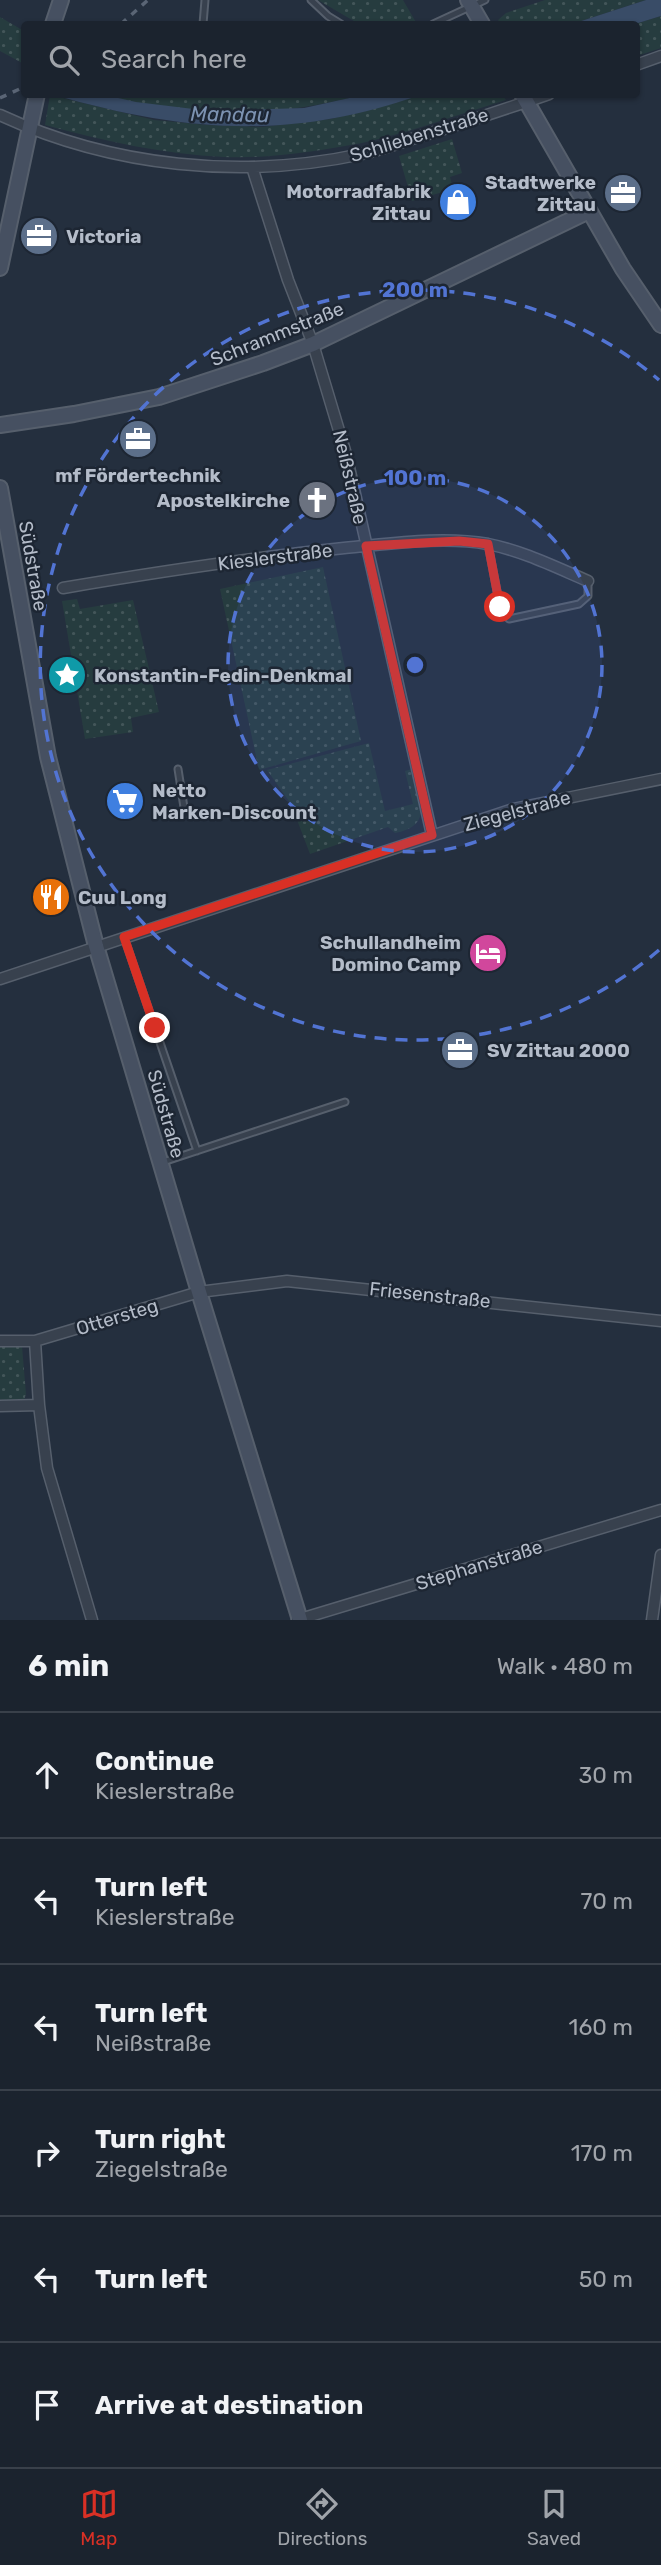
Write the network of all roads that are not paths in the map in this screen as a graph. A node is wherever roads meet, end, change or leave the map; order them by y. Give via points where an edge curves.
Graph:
1 (61, 0) edge
2 (205, 0) edge
3 (311, 0) edge
4 (475, 2) edge
5 (54, 21) edge
6 (203, 21) edge
7 (336, 21) edge
8 (439, 21) edge
9 (481, 21) edge
10 (661, 56) edge
11 (640, 64) edge
12 (36, 98) edge
13 (525, 98) edge
14 (0, 115) edge
15 (32, 123) junction
16 (252, 167) junction
17 (589, 211) junction
18 (2, 250) edge
19 (0, 268) edge
20 (661, 325) edge
21 (313, 344) junction
22 (0, 425) edge
23 (0, 488) edge
24 (488, 544) junction
25 (366, 546) junction
26 (588, 580) joint
27 (64, 588) dead end
28 (178, 769) dead end
29 (661, 779) edge
30 (185, 814) dead end
31 (432, 835) junction
32 (124, 937) junction
33 (96, 946) junction
34 (0, 979) edge
35 (345, 1102) dead end
36 (197, 1151) junction
37 (160, 1163) junction
38 (199, 1292) junction
39 (661, 1321) edge
40 (0, 1341) edge
41 (35, 1341) junction
42 (39, 1405) junction
43 (0, 1406) edge
44 (661, 1510) edge
45 (661, 1555) edge
46 (92, 1620) edge
47 (299, 1620) edge
48 (652, 1620) edge

1 - 5 main road
2 - 6 lane
3 - 7 lane
4 - 8 lane
4 - 9 main road
10 - 11 street
12 - 15 main road
13 - 16 street, Schliebenstraße via 365,154
13 - 17 main road
14 - 15 street, Schliebenstraße
15 - 16 street, Schliebenstraße via 76,145 198,166
15 - 18 main road
16 - 21 street, Neißstraße
17 - 20 main road
17 - 21 main road, Schrammstraße
18 - 19 main road
21 - 22 main road, Schrammstraße via 159,397
21 - 25 street, Neißstraße via 346,454
23 - 33 main road, Südstraße via 48,757
24 - 25 street, Kieslerstraße
24 - 26 street, Kieslerstraße
24 - 26 lane, Kieslerstraße via 500,607 509,619 579,604 588,596
25 - 27 street, Kieslerstraße via 216,563
25 - 31 street, Neißstraße
28 - 30 lane
29 - 31 street, Ziegelstraße via 513,809
31 - 32 street, Ziegelstraße
32 - 33 street, Ziegelstraße
32 - 36 lane
33 - 34 street, Ziegelstraße
33 - 37 main road, Südstraße
35 - 36 lane
36 - 37 lane
37 - 38 main road, Südstraße
38 - 39 street, Friesenstraße via 287,1281
38 - 41 street, Ottersteg
38 - 47 main road, Südstraße
40 - 41 street, Ottersteg
41 - 42 street
42 - 43 street
42 - 46 street via 47,1468
44 - 47 street, Stephanstraße
45 - 48 street

